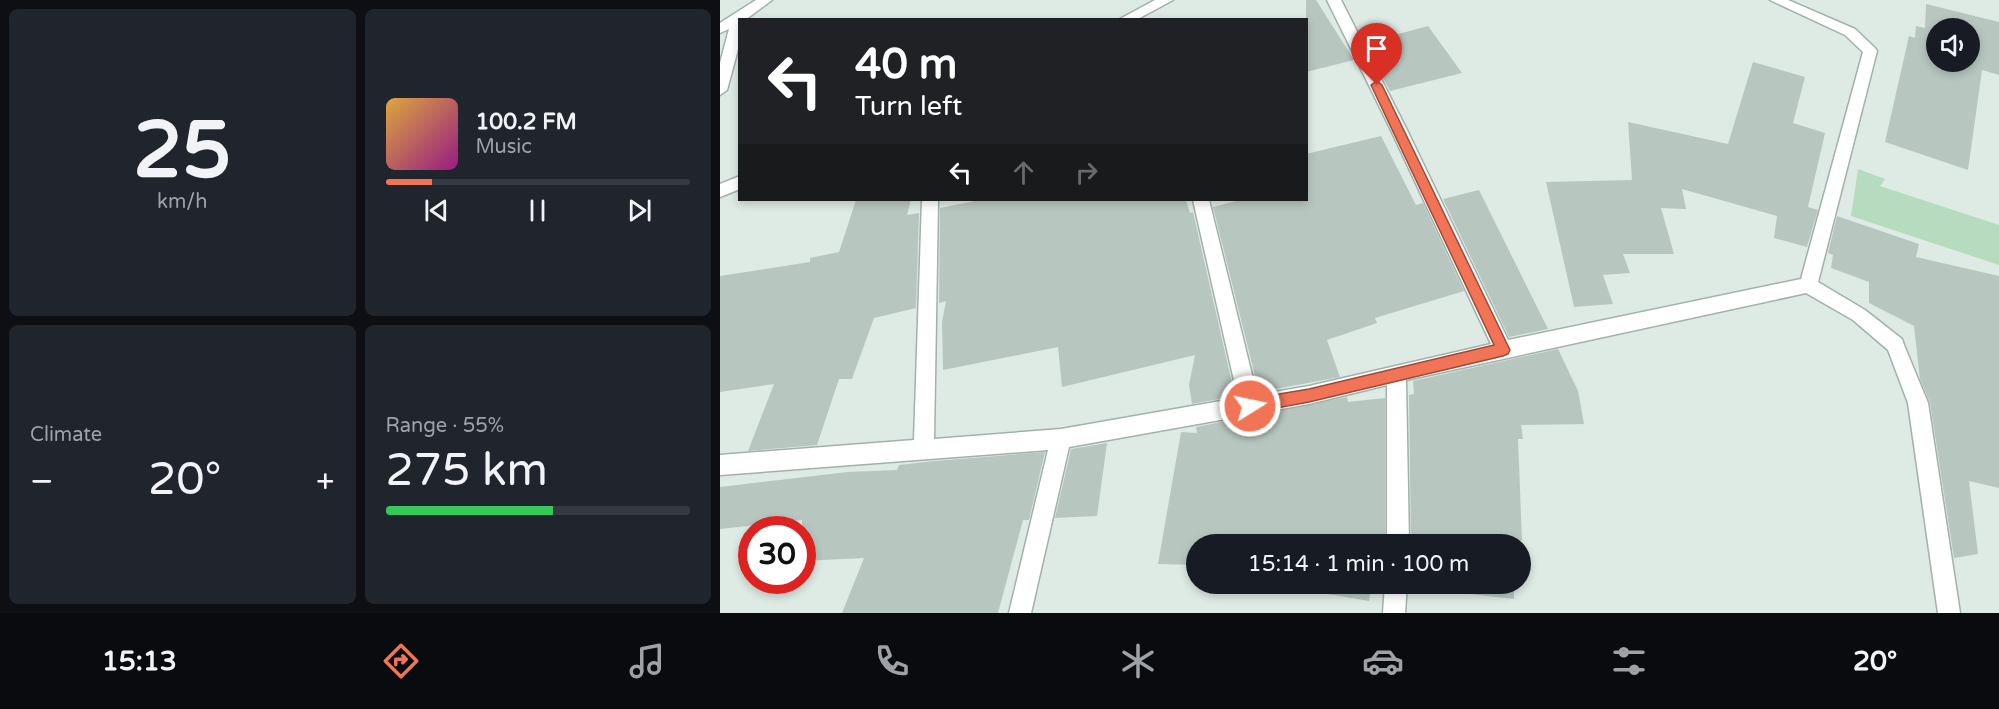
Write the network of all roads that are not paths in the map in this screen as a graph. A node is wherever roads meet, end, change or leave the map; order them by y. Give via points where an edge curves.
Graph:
1 (765, 0) edge
2 (1334, 0) edge
3 (1777, 0) edge
4 (1160, 9) edge
5 (739, 18) edge
6 (1131, 18) edge
7 (738, 19) edge
8 (738, 22) edge
9 (720, 29) edge
10 (720, 90) edge
11 (738, 183) edge
12 (720, 191) edge
13 (930, 201) edge
14 (1201, 201) edge
15 (1808, 285) junction
16 (1503, 350) junction
17 (1396, 374) junction
18 (1250, 406) junction
19 (1061, 440) junction
20 (924, 451) junction
21 (720, 465) edge
22 (1398, 534) edge
23 (1395, 594) edge
24 (1020, 613) edge
25 (1394, 613) edge
26 (1949, 613) edge

1 - 5 street
2 - 16 street
3 - 15 street via 1850,32 1869,51
4 - 6 street
7 - 9 street
8 - 10 street
11 - 12 street
13 - 20 street
14 - 18 street
15 - 16 street
15 - 26 street via 1859,315 1895,345 1918,403
16 - 17 street
17 - 18 street
17 - 22 street
18 - 19 street
19 - 20 street
19 - 24 street
20 - 21 street
23 - 25 street

